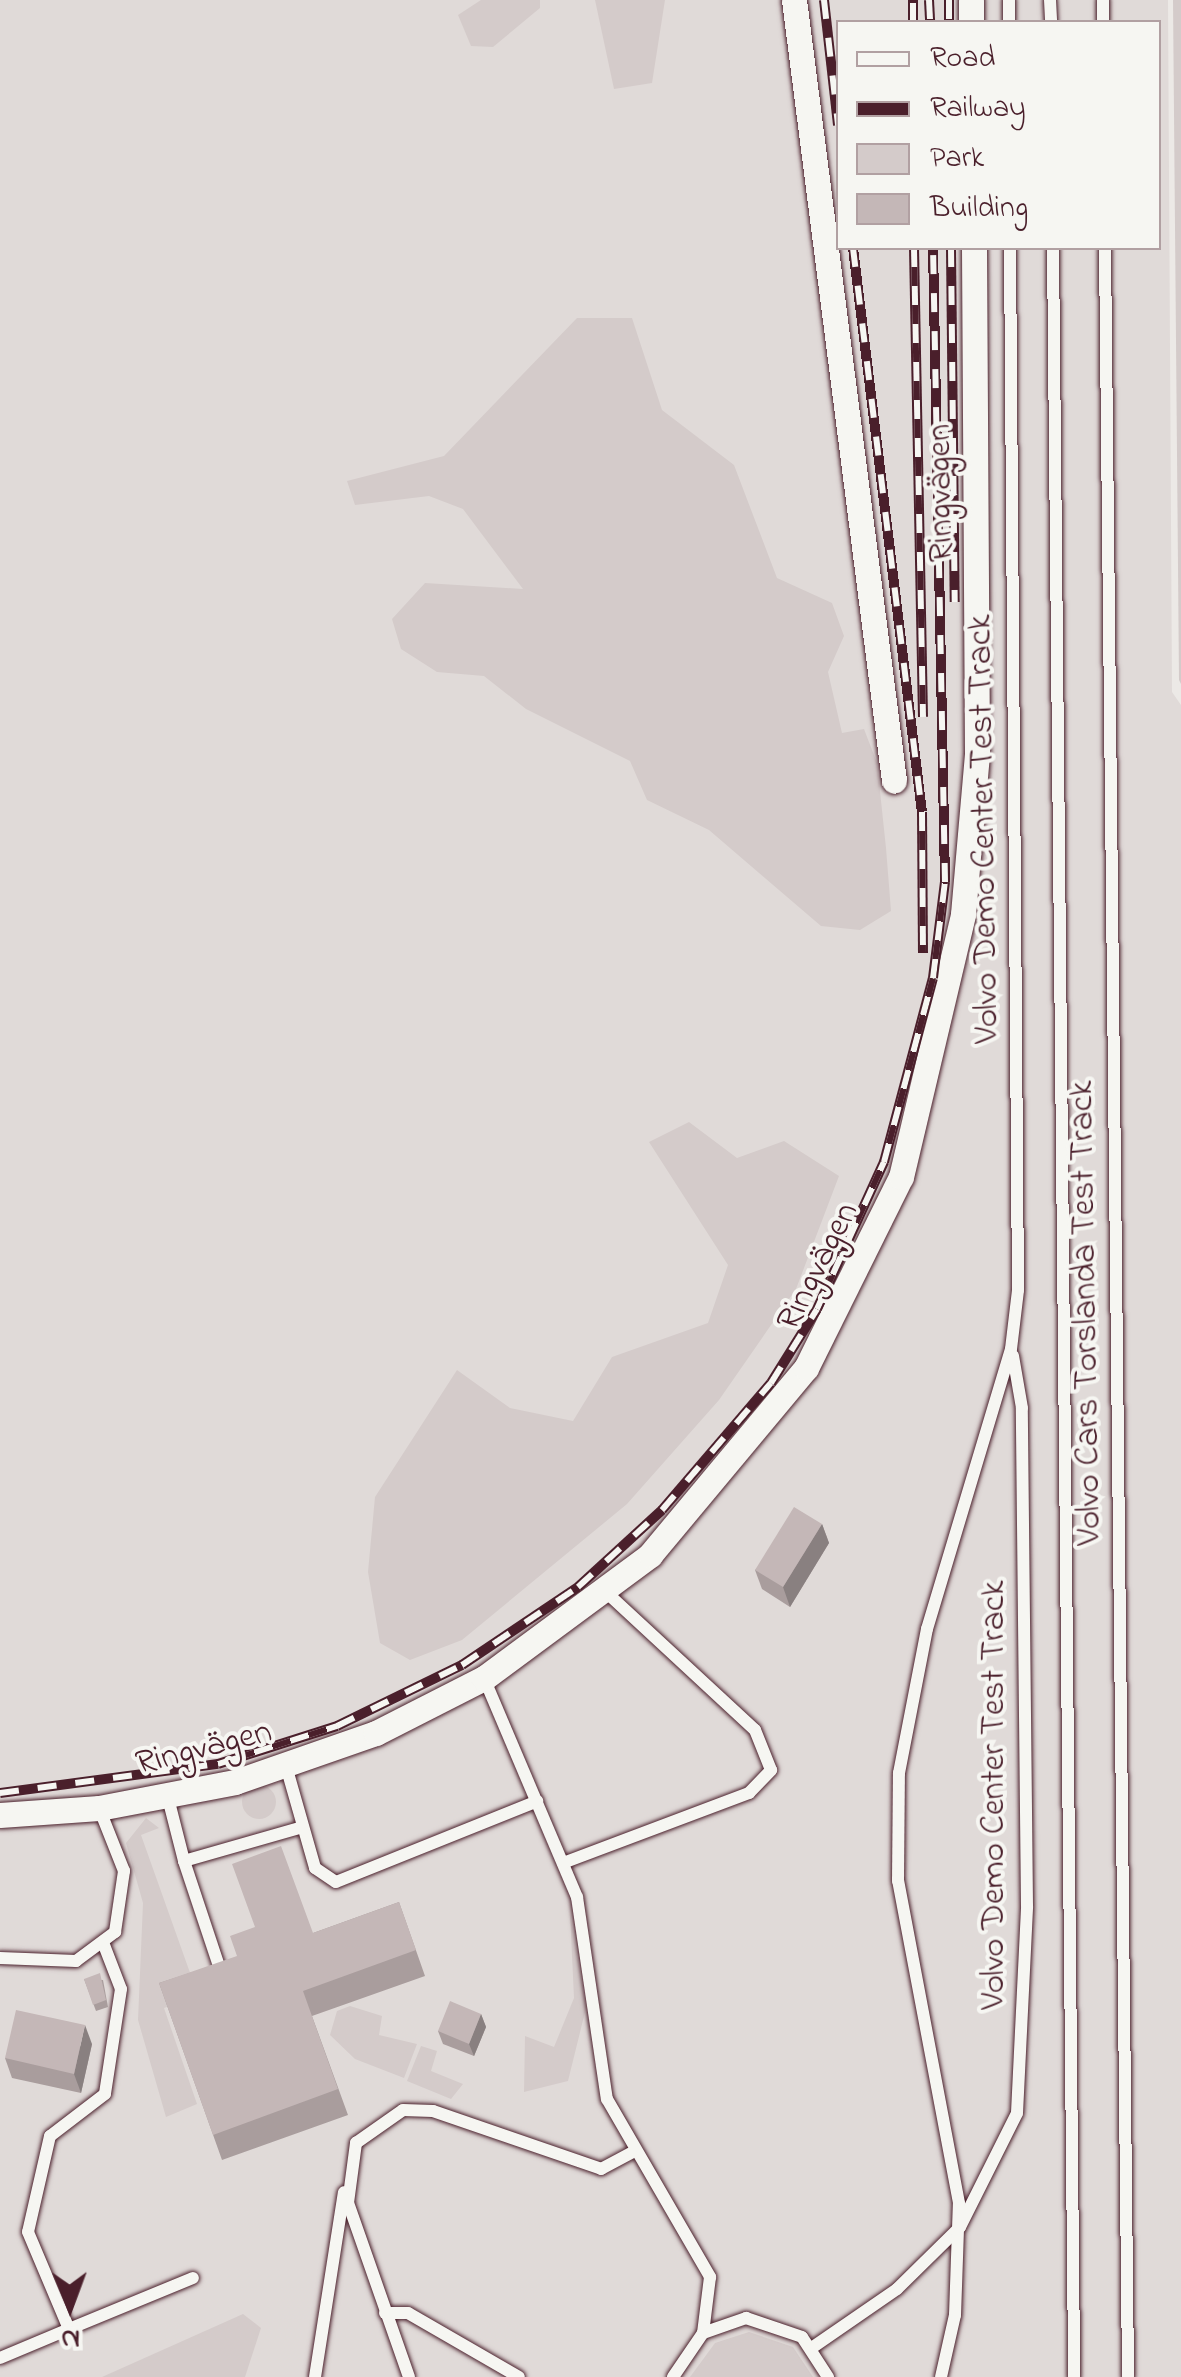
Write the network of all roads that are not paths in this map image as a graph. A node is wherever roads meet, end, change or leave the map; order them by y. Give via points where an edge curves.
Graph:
1 (794, 0) edge
2 (974, 250) edge
3 (1010, 250) edge
4 (1053, 250) edge
5 (1106, 250) edge
6 (894, 781) dead end
7 (1011, 1349) junction
8 (606, 1592) junction
9 (484, 1678) junction
10 (286, 1766) junction
11 (168, 1798) junction
12 (537, 1801) junction
13 (99, 1808) junction
14 (0, 1814) edge
15 (298, 1828) junction
16 (184, 1860) junction
17 (563, 1863) junction
18 (104, 1945) junction
19 (0, 1958) edge
20 (220, 1969) edge
21 (631, 2153) junction
22 (346, 2185) junction
23 (960, 2228) junction
24 (192, 2278) dead end
25 (385, 2313) junction
26 (69, 2329) junction
27 (703, 2333) junction
28 (813, 2347) junction
29 (0, 2358) edge
30 (315, 2377) edge
31 (409, 2377) edge
32 (519, 2377) edge
33 (673, 2377) edge
34 (828, 2377) edge
35 (941, 2377) edge
36 (1074, 2377) edge
37 (1128, 2377) edge

1 - 6 street
2 - 8 street, Ringvägen via 977,754 963,914 916,1134 876,1238 806,1368 694,1510
3 - 7 lane, Volvo Demo Center Test Track via 1019,1212
4 - 36 lane, Volvo Cars Torslanda Test Track
5 - 37 lane, Volvo Cars Torslanda Test Track
7 - 23 lane, Volvo Demo Center Test Track via 1024,1491 1024,2064 1006,2147
7 - 23 lane, Volvo Demo Center Test Track via 927,1629 898,1773 898,1881
8 - 9 street, Ringvägen
8 - 17 lane via 754,1730 771,1770 749,1793
9 - 10 street, Ringvägen
9 - 12 lane
10 - 11 street, Ringvägen
10 - 15 lane
11 - 13 street, Ringvägen
11 - 16 lane
12 - 15 lane via 336,1882 315,1868
12 - 17 lane
13 - 14 street, Ringvägen
13 - 18 lane via 127,1895
15 - 16 lane
16 - 20 lane
17 - 21 lane via 588,1935 596,2066
18 - 19 lane via 76,1961
18 - 26 lane via 121,1989 105,2094 50,2136 28,2232
21 - 22 lane via 602,2169 433,2111 403,2110 356,2143
21 - 27 lane via 710,2278
22 - 25 lane
22 - 30 lane
23 - 28 lane, Volvo Demo Center Test Track via 897,2289
23 - 35 lane, Volvo Demo Center Test Track
24 - 26 lane
25 - 31 lane
25 - 32 lane via 408,2314
26 - 29 lane
27 - 28 lane via 761,2318
27 - 33 lane
28 - 34 lane

